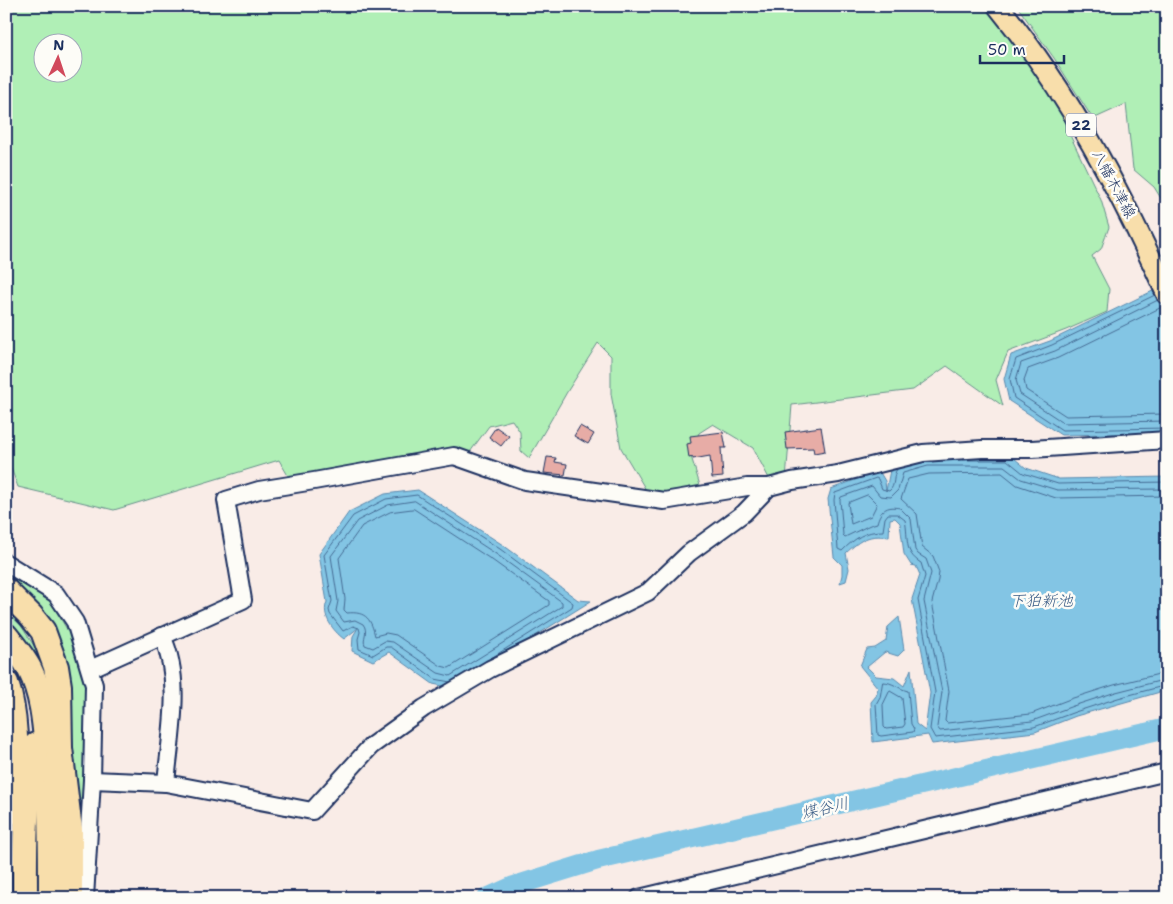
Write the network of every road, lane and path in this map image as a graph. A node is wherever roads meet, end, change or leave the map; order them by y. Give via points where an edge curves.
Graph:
1 (998, 6) edge
2 (1167, 294) edge
3 (1167, 440) edge
4 (769, 487) junction
5 (6, 563) edge
6 (6, 591) edge
7 (6, 636) edge
8 (162, 636) junction
9 (6, 652) edge
10 (90, 669) junction
11 (6, 682) edge
12 (48, 754) junction
13 (1167, 772) edge
14 (92, 780) junction
15 (166, 784) junction
16 (14, 898) edge
17 (25, 898) edge
18 (34, 898) edge
19 (43, 898) edge
20 (51, 898) edge
21 (60, 898) edge
22 (70, 898) edge
23 (85, 898) edge
24 (638, 898) edge

1 - 2 main road, 八幡木津線 / 22 via 1080,122 1123,200
3 - 4 street via 923,453
4 - 8 street via 746,487 664,500 525,481 454,456 259,490 226,500 243,600
4 - 15 street via 744,514 689,552 648,592 490,669 424,708 372,746 312,811
5 - 10 street via 56,594 75,622
6 - 12 highway via 43,631 56,666 59,686
7 - 12 highway via 30,671 40,697
8 - 10 street
8 - 15 street via 168,650 174,687
9 - 12 highway via 24,684 35,727
10 - 14 street via 94,685
11 - 16 highway via 11,700 15,756
12 - 17 highway via 28,795
12 - 18 highway via 34,812
12 - 19 highway via 42,830
12 - 20 highway
12 - 21 highway
12 - 22 highway via 70,830
13 - 24 street
14 - 15 street
14 - 23 street

